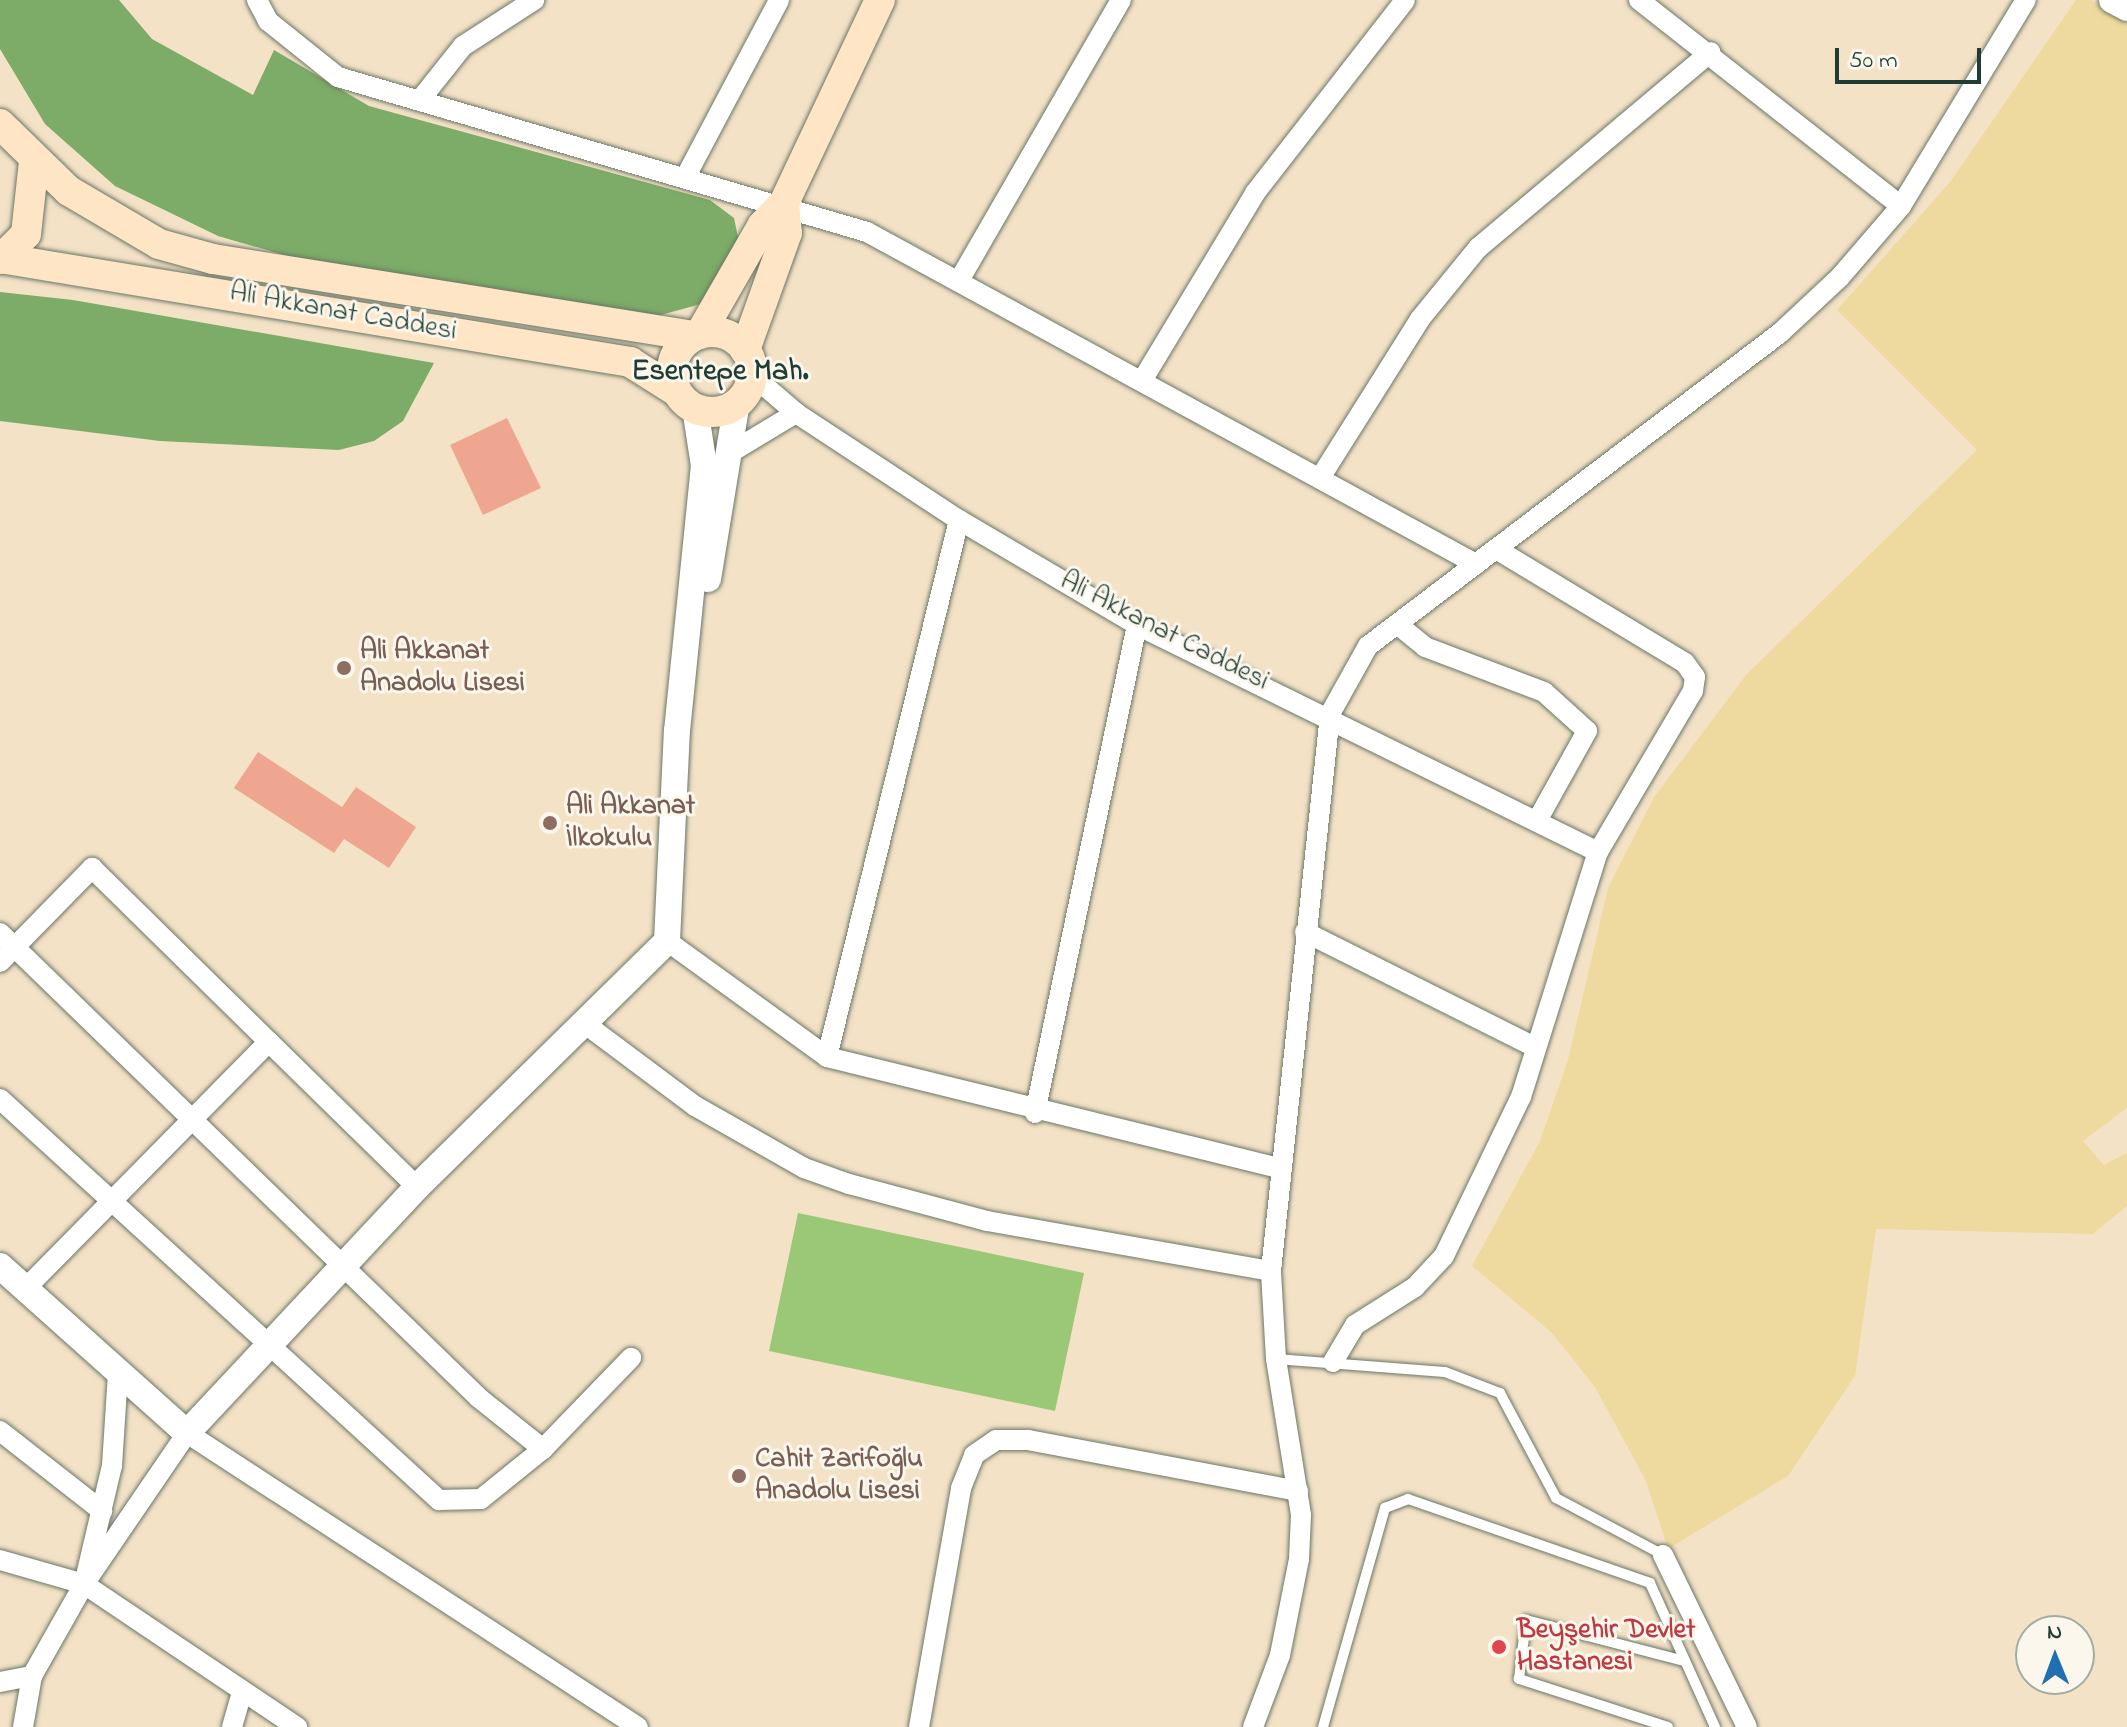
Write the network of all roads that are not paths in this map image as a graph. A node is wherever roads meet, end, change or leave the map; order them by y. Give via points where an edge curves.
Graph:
1 (257, 0) edge
2 (534, 0) edge
3 (779, 0) edge
4 (880, 0) edge
5 (1121, 0) edge
6 (1405, 0) edge
7 (1639, 0) edge
8 (2026, 0) edge
9 (2112, 0) edge
10 (2127, 8) edge
11 (1711, 52) junction
12 (420, 100) junction
13 (0, 124) edge
14 (0, 160) edge
15 (34, 162) junction
16 (686, 176) junction
17 (784, 203) junction
18 (1901, 206) junction
19 (0, 258) edge
20 (961, 277) junction
21 (697, 335) junction
22 (748, 362) junction
23 (1143, 379) junction
24 (686, 399) junction
25 (737, 402) junction
26 (796, 413) junction
27 (733, 451) junction
28 (1320, 478) junction
29 (959, 520) junction
30 (1496, 549) junction
31 (1476, 564) junction
32 (1397, 624) junction
33 (1137, 625) junction
34 (1330, 714) junction
35 (677, 731) junction
36 (1537, 821) junction
37 (1598, 852) junction
38 (1305, 932) junction
39 (8, 940) edge
40 (667, 941) junction
41 (0, 962) edge
42 (584, 1023) junction
43 (269, 1042) junction
44 (1533, 1046) junction
45 (827, 1057) junction
46 (0, 1099) edge
47 (1035, 1113) junction
48 (188, 1119) junction
49 (1278, 1168) junction
50 (417, 1187) junction
51 (107, 1203) junction
52 (343, 1266) junction
53 (1271, 1271) junction
54 (9, 1277) edge
55 (266, 1348) junction
56 (631, 1358) dead end
57 (1276, 1359) junction
58 (1333, 1362) junction
59 (118, 1372) junction
60 (0, 1431) edge
61 (187, 1433) junction
62 (543, 1449) junction
63 (1298, 1491) junction
64 (102, 1511) junction
65 (1663, 1555) joint
66 (0, 1560) edge
67 (84, 1584) junction
68 (1685, 1661) junction
69 (32, 1676) junction
70 (0, 1682) edge
71 (242, 1691) junction
72 (1712, 1726) edge
73 (23, 1727) edge
74 (232, 1727) edge
75 (297, 1727) edge
76 (638, 1727) edge
77 (919, 1727) edge
78 (1253, 1727) edge
79 (1323, 1727) edge
80 (1668, 1727) edge
81 (1747, 1727) edge

1 - 12 street via 268,21 338,77
2 - 12 street via 463,46
3 - 16 street
4 - 17 main road
5 - 20 street
6 - 23 street via 1255,193
7 - 11 street
8 - 18 street
9 - 10 street
11 - 18 street
11 - 28 street via 1478,248 1420,319
12 - 16 street
13 - 15 main road, Ali Akkanat Caddesi
14 - 15 main road
15 - 19 main road via 26,234
15 - 21 main road, Ali Akkanat Caddesi via 112,220 213,259
16 - 17 street
17 - 20 street
17 - 21 main road via 762,226
17 - 22 main road via 787,233
18 - 30 street via 1780,333
19 - 24 main road, Ali Akkanat Caddesi via 630,362
20 - 23 street
21 - 22 main road via 725,335
21 - 24 main road via 673,360
22 - 25 main road
22 - 26 street, Ali Akkanat Caddesi
23 - 28 street
24 - 25 main road via 720,411
24 - 35 street via 704,466
25 - 27 street
26 - 27 street
26 - 29 street, Ali Akkanat Caddesi
27 - 35 street
28 - 31 street
29 - 33 street, Ali Akkanat Caddesi
29 - 45 street
30 - 31 street
30 - 37 street via 1685,663 1695,677
31 - 32 street
32 - 34 street via 1368,646
32 - 36 street via 1425,647 1544,692 1587,731
33 - 34 street, Ali Akkanat Caddesi
33 - 47 street
34 - 36 street, Ali Akkanat Caddesi
34 - 38 street
35 - 40 street
36 - 37 street, Ali Akkanat Caddesi
37 - 44 street
38 - 44 street
38 - 49 street
39 - 41 street
39 - 43 street via 92,868
39 - 48 street
40 - 42 street
40 - 45 street
42 - 50 street
42 - 53 street via 695,1106 838,1180 987,1221
43 - 48 street
43 - 50 street
44 - 58 street via 1521,1097 1444,1256 1415,1287 1355,1325
45 - 47 street
46 - 51 street
47 - 49 street
48 - 51 street
48 - 52 street
49 - 53 street
50 - 52 street
51 - 54 street
51 - 55 street
52 - 55 street
52 - 62 street via 479,1398
53 - 57 street
54 - 59 street
55 - 61 street
55 - 62 street via 439,1500 481,1499
56 - 62 street
57 - 58 lane
57 - 63 street
58 - 65 lane via 1445,1372 1500,1393 1556,1498
59 - 61 street
59 - 64 street
60 - 64 street
61 - 67 street
61 - 76 street
63 - 77 street via 1028,1440 996,1440 974,1455 961,1488
63 - 78 street via 1299,1559 1290,1613
64 - 67 street
65 - 81 street
66 - 67 street
67 - 69 street
67 - 71 street
68 - 72 lane
68 - 79 lane via 1650,1583 1640,1576 1408,1499 1392,1501
68 - 80 lane via 1526,1620 1519,1679
69 - 70 street
69 - 73 street
71 - 74 street
71 - 75 street

